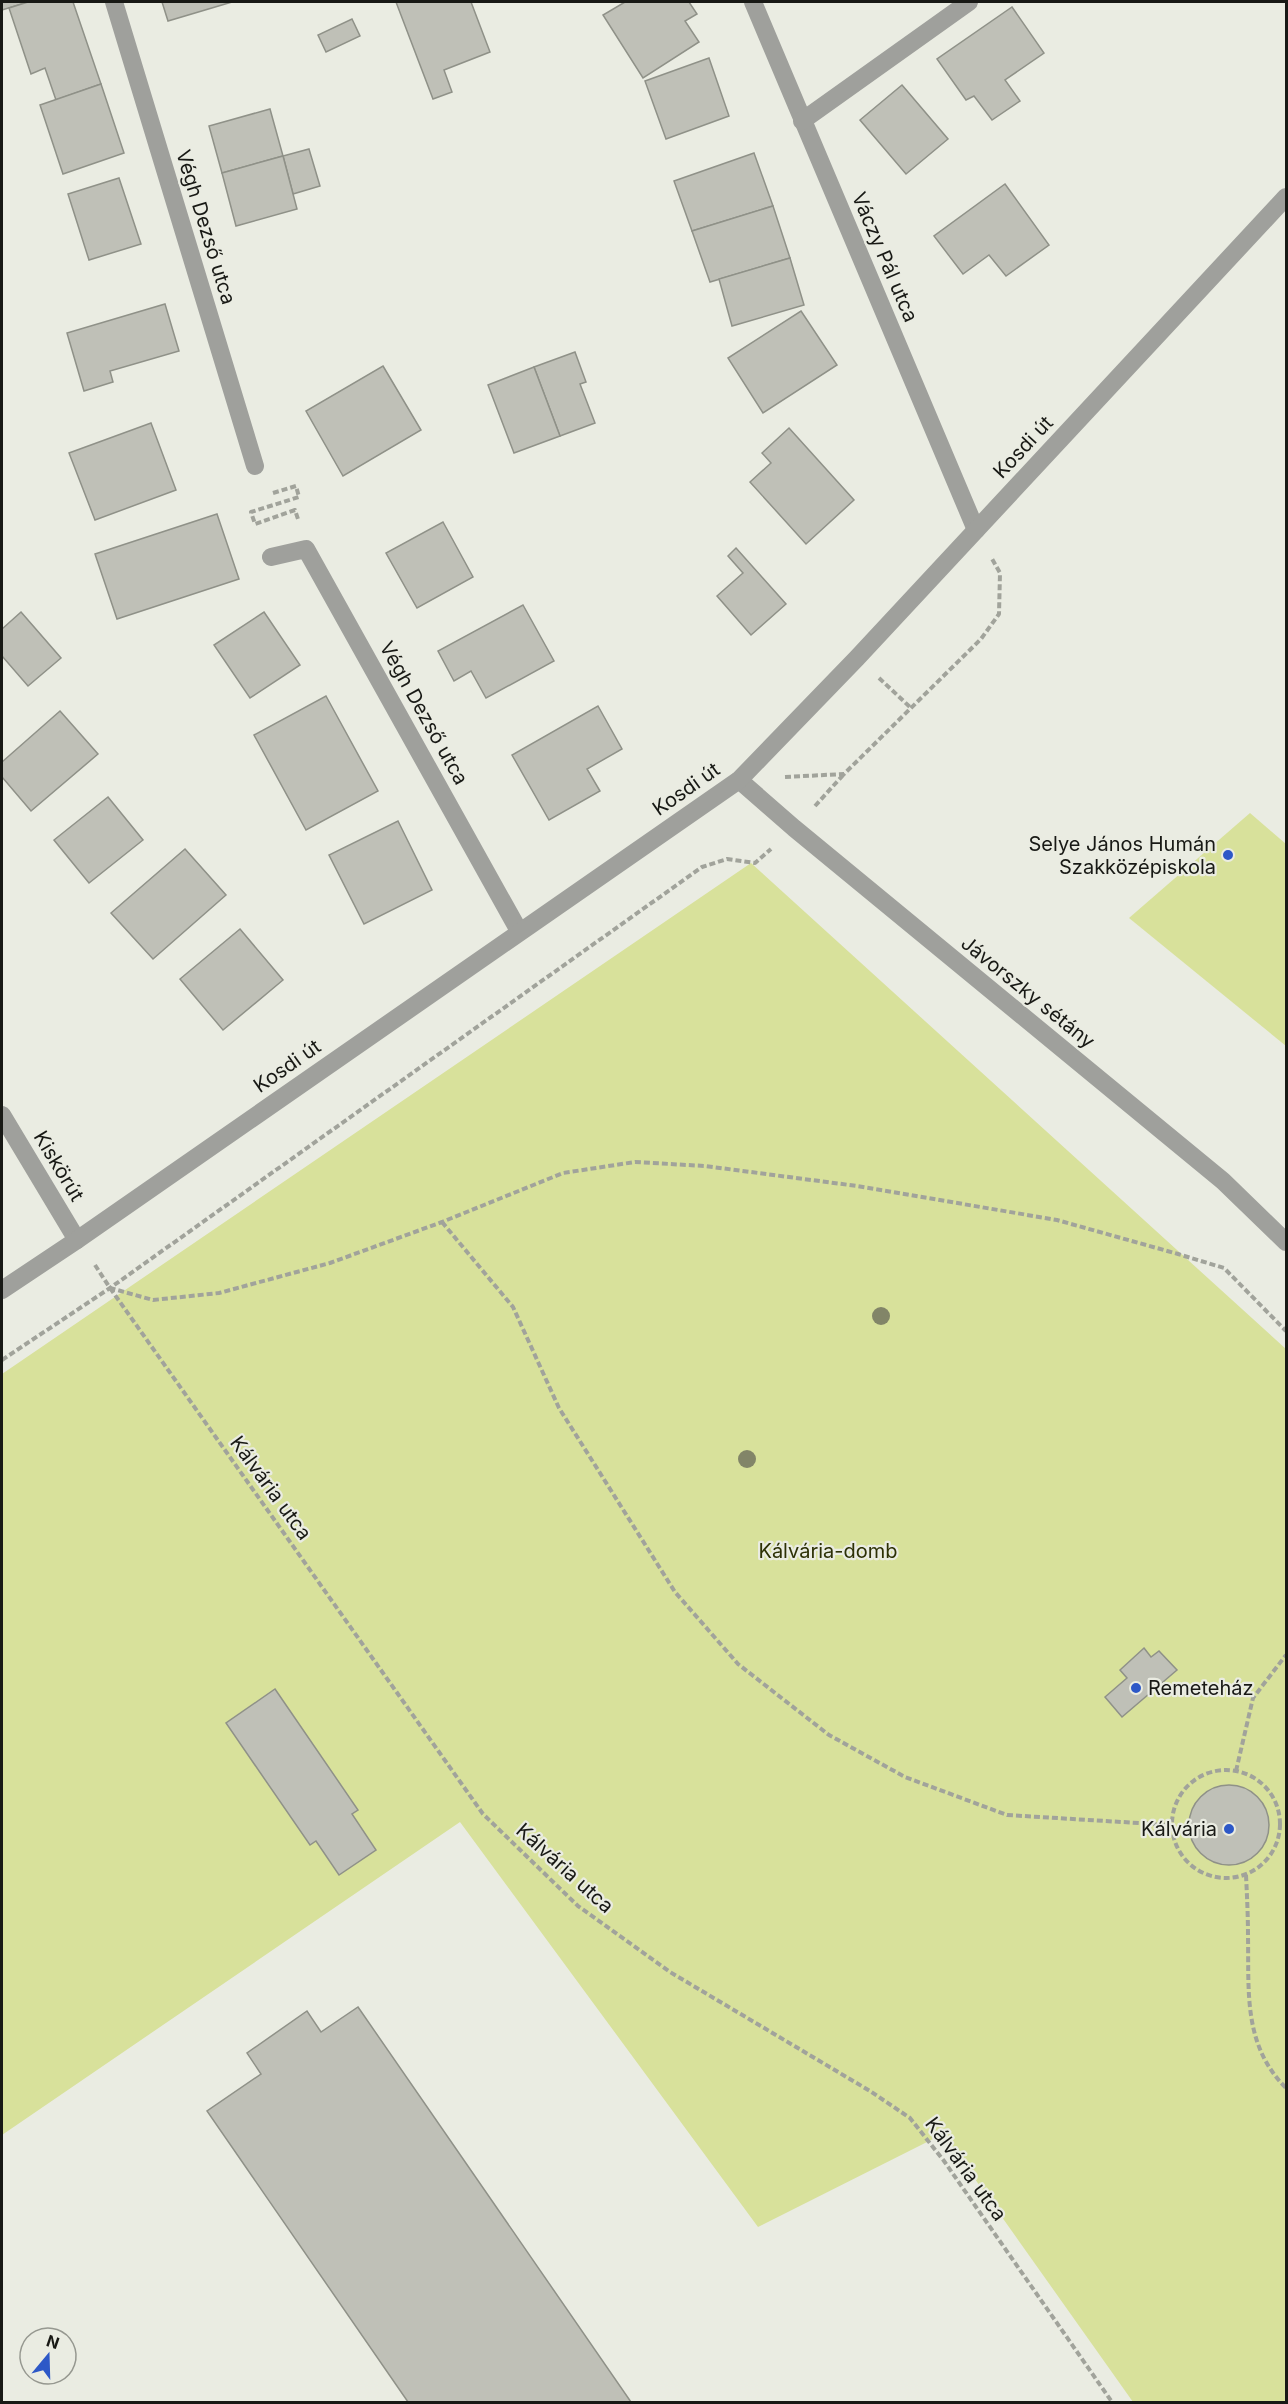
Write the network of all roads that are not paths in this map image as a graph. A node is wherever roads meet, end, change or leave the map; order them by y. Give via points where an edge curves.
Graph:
1 (114, 2) edge
2 (753, 2) edge
3 (969, 2) edge
4 (802, 121) junction
5 (1287, 197) edge
6 (255, 466) dead end
7 (976, 530) junction
8 (271, 556) dead end
9 (739, 780) junction
10 (519, 931) junction
11 (2, 1115) edge
12 (77, 1240) junction
13 (1287, 1242) edge
14 (2, 1290) edge

1 - 6 street, Végh Dezső utca
2 - 4 street, Váczy Pál utca
3 - 4 street
4 - 7 street, Váczy Pál utca
5 - 7 street, Kosdi út
7 - 9 street, Kosdi út
8 - 10 street, Végh Dezső utca via 306,549
9 - 10 street, Kosdi út
9 - 13 street, Jávorszky sétány via 1223,1181
10 - 12 street, Kosdi út
11 - 12 street, Kiskörút
12 - 14 street, Kosdi út

